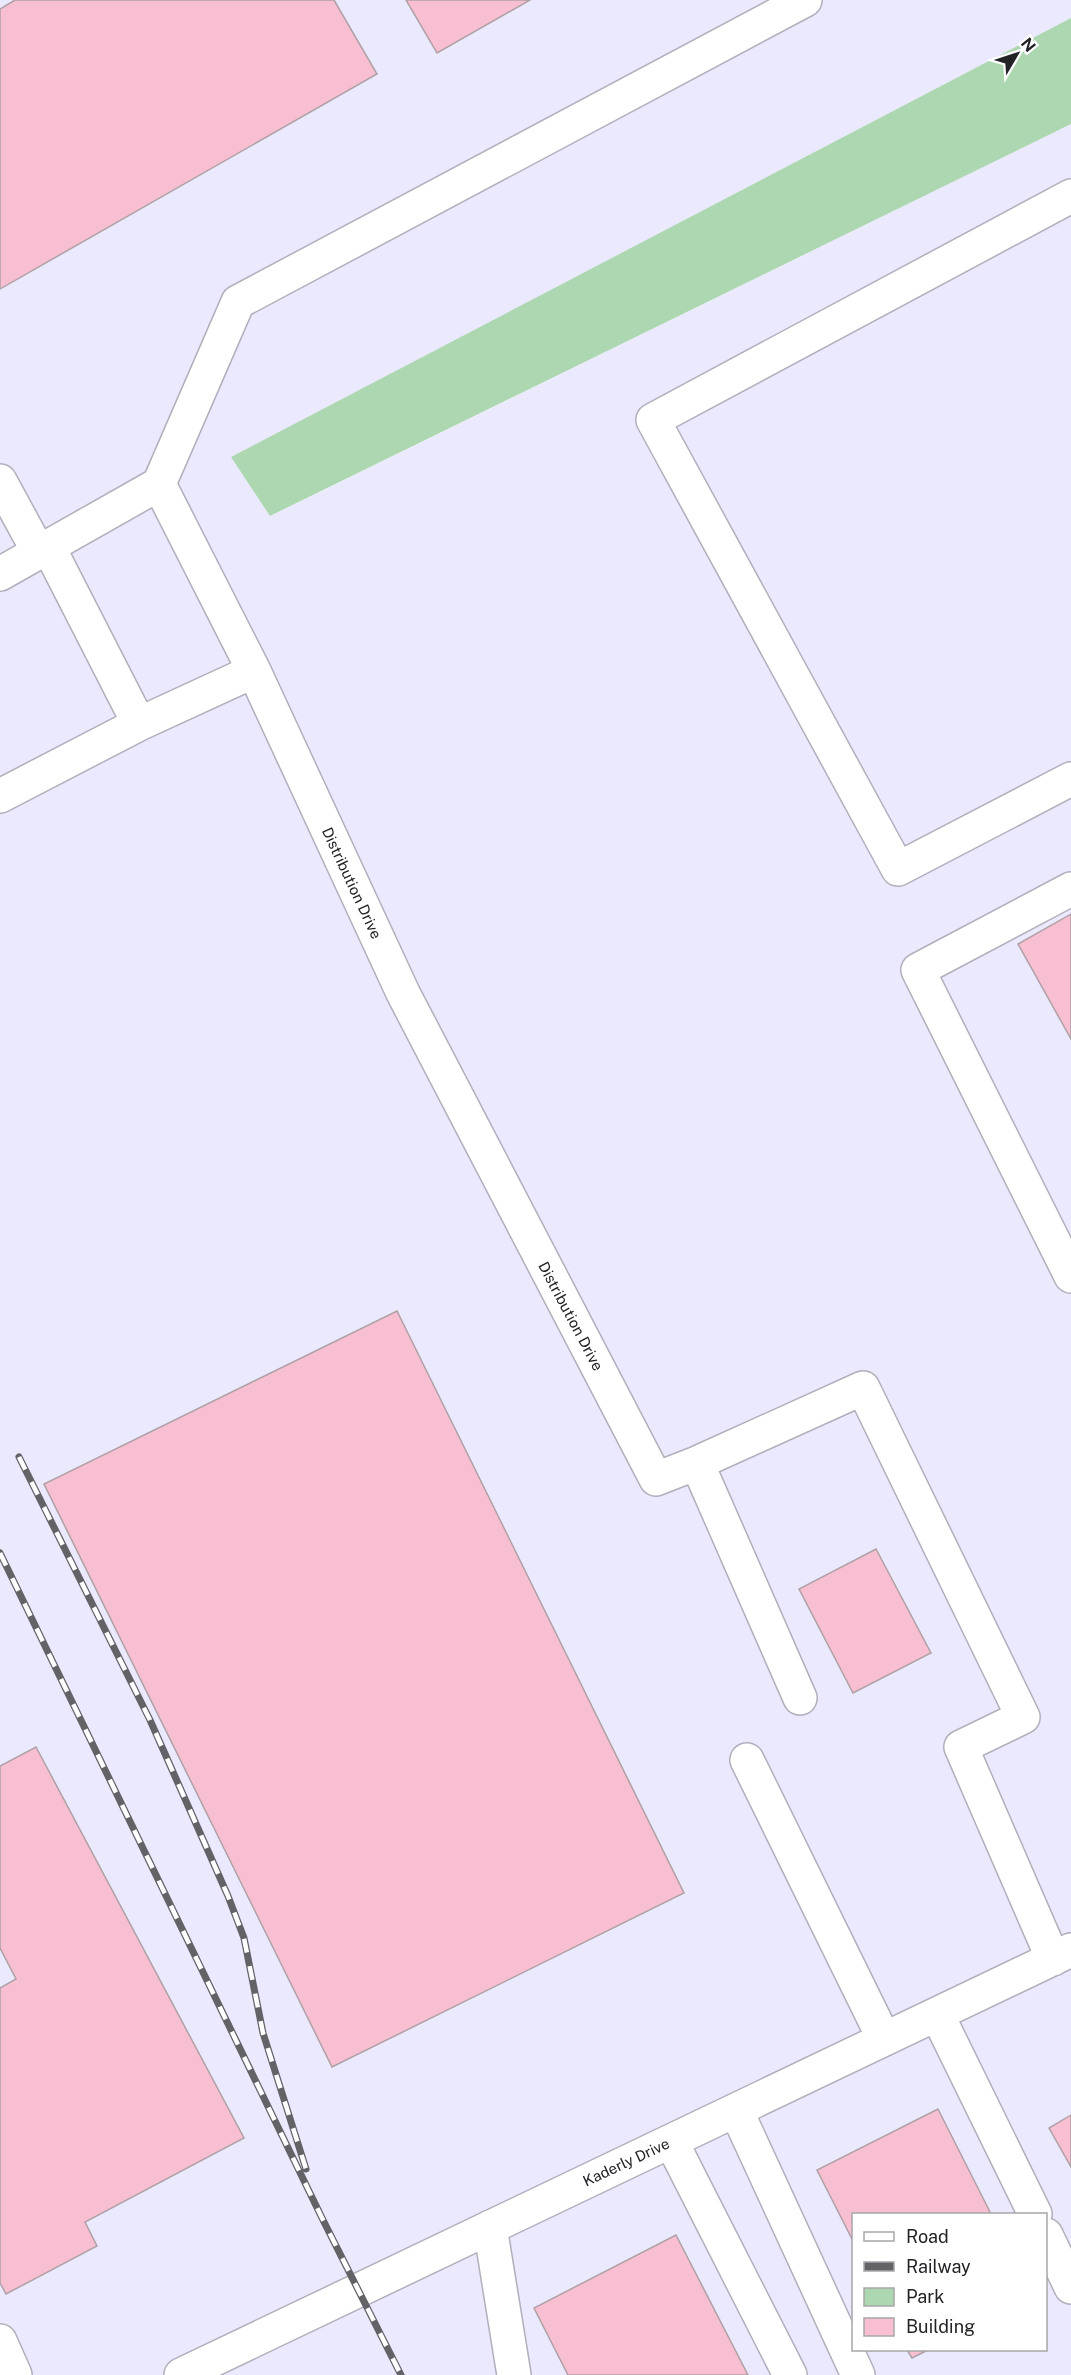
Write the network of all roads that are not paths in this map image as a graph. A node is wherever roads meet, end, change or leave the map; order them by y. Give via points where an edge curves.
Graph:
1 (805, 0) edge
2 (1071, 196) edge
3 (0, 481) edge
4 (159, 484) junction
5 (43, 549) junction
6 (0, 574) edge
7 (254, 671) junction
8 (139, 724) junction
9 (1071, 779) edge
10 (0, 796) edge
11 (1071, 889) edge
12 (1071, 1276) edge
13 (697, 1463) junction
14 (800, 1698) dead end
15 (747, 1760) dead end
16 (1062, 1954) edge
17 (937, 2014) junction
18 (885, 2039) junction
19 (736, 2109) junction
20 (671, 2141) junction
21 (1035, 2213) edge
22 (490, 2227) junction
23 (1047, 2237) edge
24 (1071, 2287) edge
25 (0, 2341) edge
26 (15, 2375) edge
27 (181, 2375) edge
28 (514, 2375) edge
29 (790, 2375) edge
30 (858, 2375) edge

1 - 4 street via 238,302
2 - 9 street via 653,420 898,869
3 - 5 street
4 - 5 street
4 - 7 street, Distribution Drive
5 - 6 street
5 - 8 street
7 - 8 street
7 - 13 street, Distribution Drive via 403,993 656,1479
8 - 10 street
11 - 12 street via 918,970
13 - 14 street
13 - 16 street via 863,1388 1023,1717 961,1747
15 - 18 street
16 - 17 street, Kaderly Drive
17 - 18 street, Kaderly Drive
17 - 21 street
18 - 19 street, Kaderly Drive
19 - 20 street, Kaderly Drive
19 - 30 street
20 - 22 street, Kaderly Drive
20 - 29 street
22 - 27 street, Kaderly Drive
22 - 28 street
23 - 24 street
25 - 26 street

